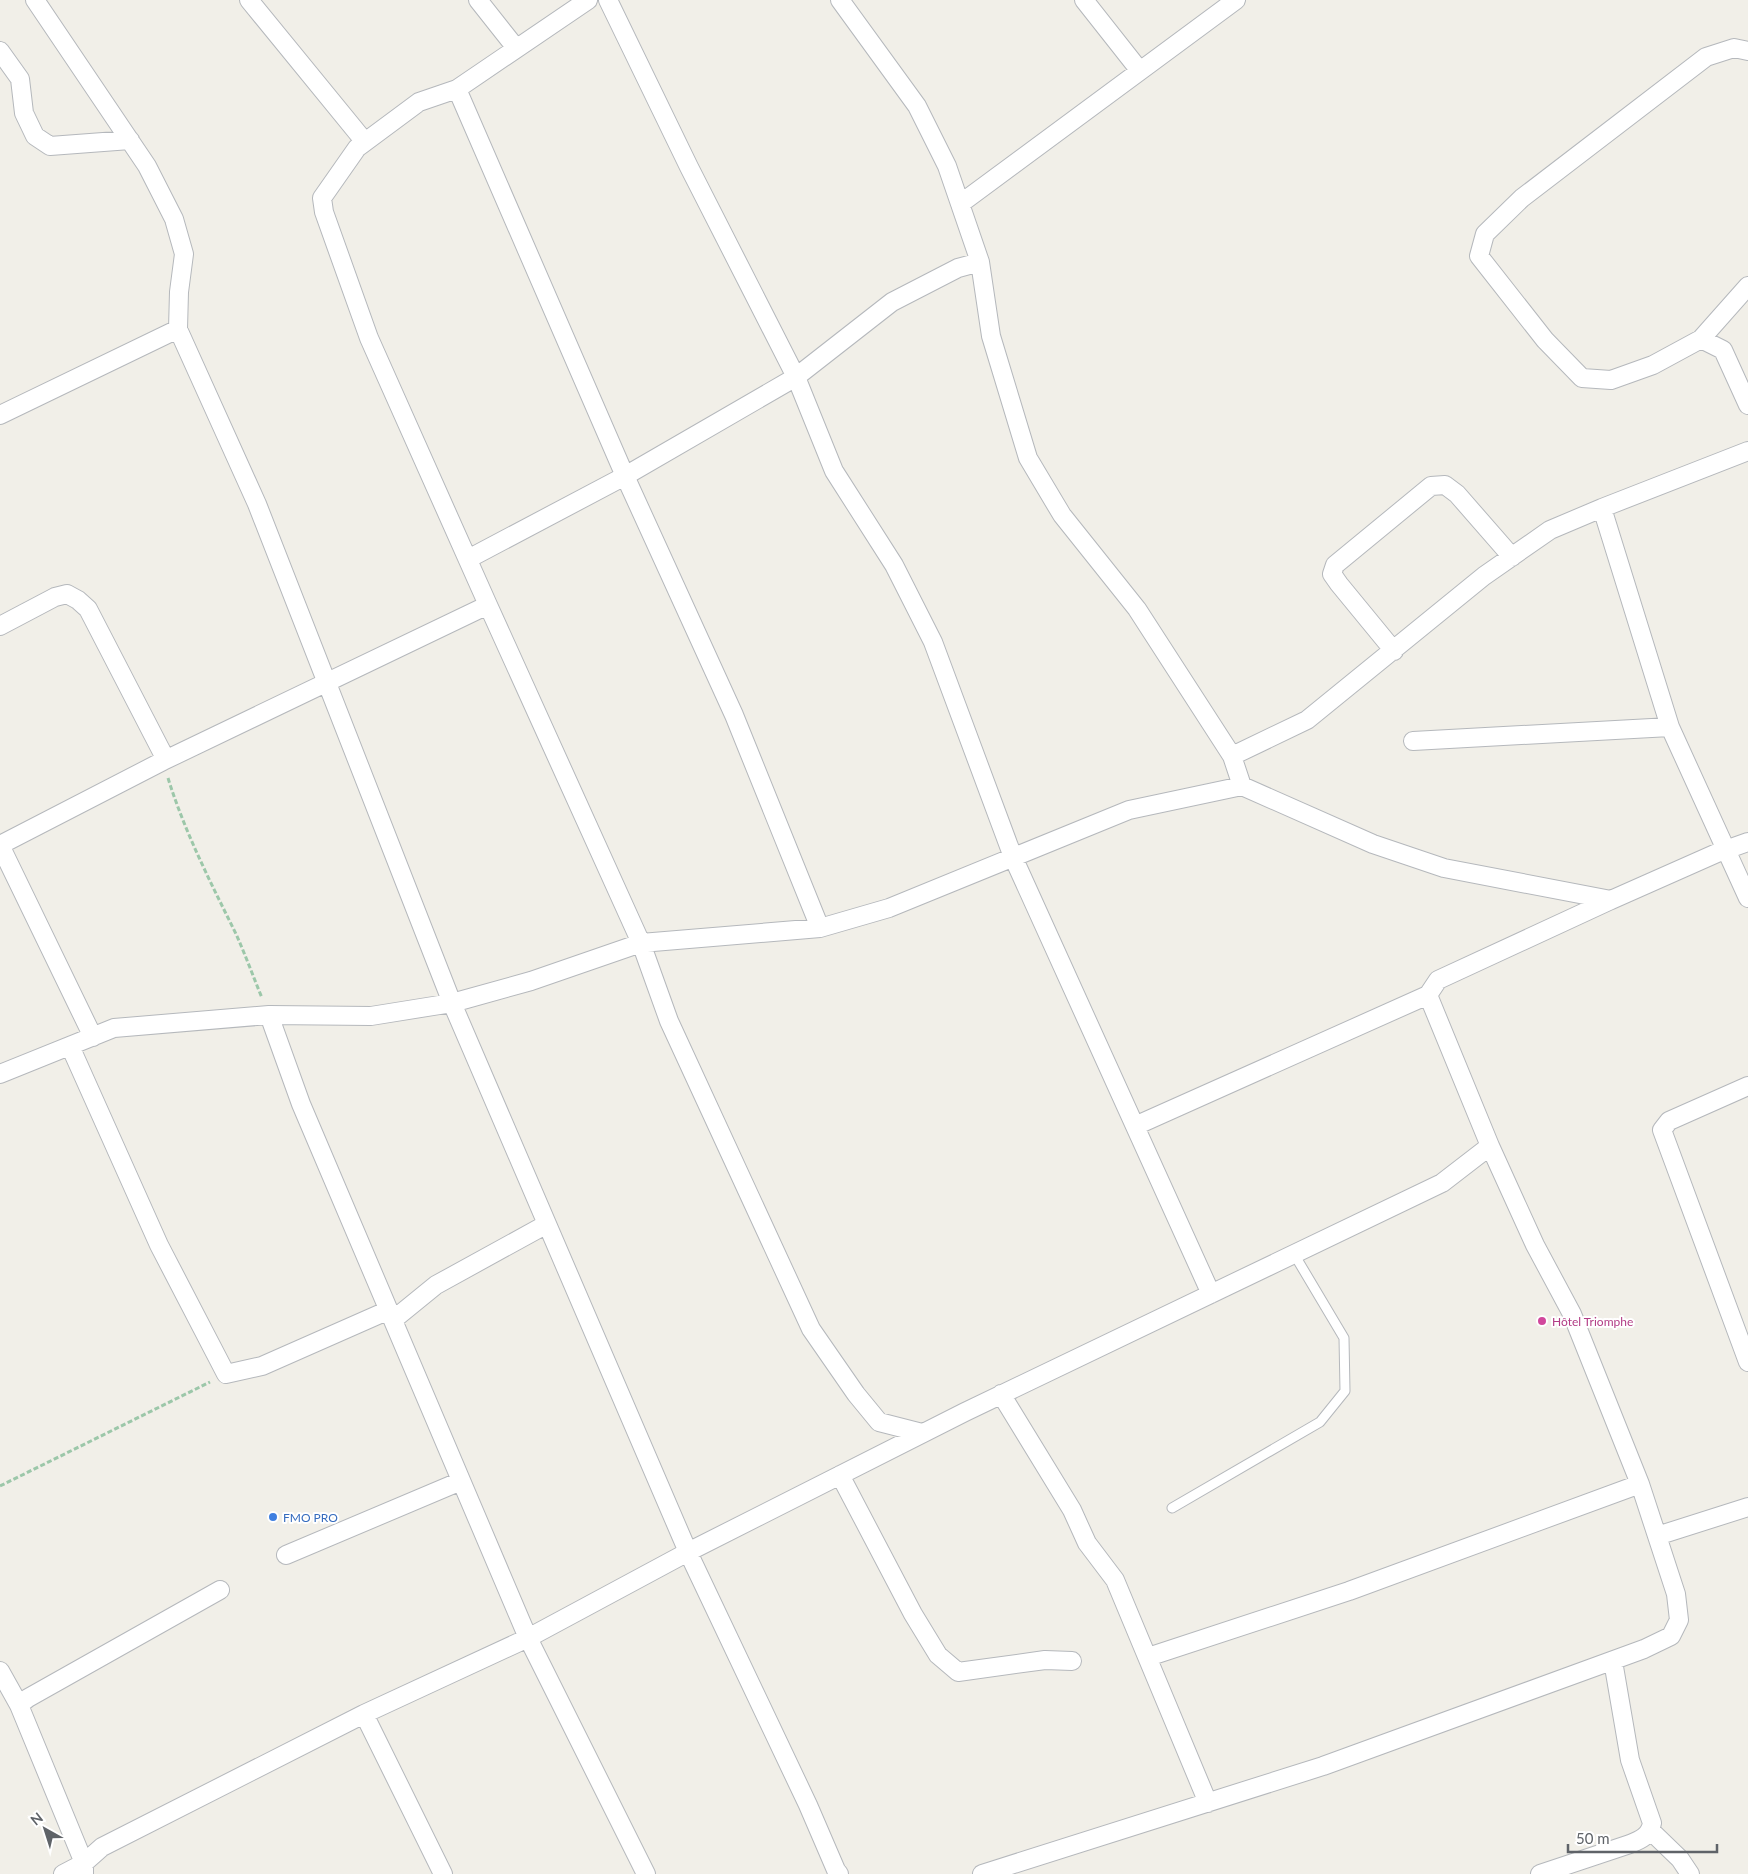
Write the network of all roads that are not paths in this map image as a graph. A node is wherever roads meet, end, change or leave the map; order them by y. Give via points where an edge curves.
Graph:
1 (35, 0) edge
2 (248, 0) edge
3 (478, 0) edge
4 (588, 0) edge
5 (608, 0) edge
6 (840, 0) edge
7 (1084, 0) edge
8 (1236, 0) edge
9 (516, 48) junction
10 (1748, 50) edge
11 (0, 52) edge
12 (1140, 71) junction
13 (457, 89) junction
14 (130, 140) junction
15 (365, 142) junction
16 (960, 204) junction
17 (980, 262) junction
18 (1748, 286) edge
19 (178, 329) junction
20 (1701, 339) junction
21 (796, 377) junction
22 (1748, 405) edge
23 (0, 415) edge
24 (1748, 451) edge
25 (625, 476) junction
26 (1602, 508) junction
27 (1512, 557) junction
28 (468, 559) junction
29 (488, 605) junction
30 (0, 626) edge
31 (1394, 651) junction
32 (327, 682) junction
33 (1670, 727) junction
34 (1413, 741) dead end
35 (1232, 756) junction
36 (163, 761) junction
37 (1242, 786) junction
38 (1748, 842) edge
39 (0, 845) edge
40 (1727, 850) junction
41 (1013, 857) junction
42 (1748, 898) edge
43 (1611, 900) junction
44 (820, 928) junction
45 (641, 943) junction
46 (1428, 996) junction
47 (452, 1003) junction
48 (269, 1015) junction
49 (93, 1036) junction
50 (70, 1046) junction
51 (0, 1074) edge
52 (1748, 1086) edge
53 (1135, 1126) junction
54 (1490, 1146) junction
55 (547, 1224) junction
56 (1294, 1254) junction
57 (1212, 1294) junction
58 (391, 1315) junction
59 (1748, 1362) edge
60 (1001, 1394) junction
61 (922, 1433) junction
62 (840, 1475) junction
63 (461, 1481) junction
64 (1640, 1484) junction
65 (1748, 1507) edge
66 (1172, 1508) dead end
67 (1657, 1536) junction
68 (688, 1552) junction
69 (286, 1555) dead end
70 (220, 1590) dead end
71 (528, 1638) junction
72 (1148, 1657) junction
73 (1072, 1660) dead end
74 (1613, 1660) junction
75 (0, 1671) edge
76 (11, 1699) edge
77 (364, 1714) junction
78 (1208, 1803) junction
79 (1651, 1830) junction
80 (84, 1868) edge
81 (63, 1874) edge
82 (444, 1874) edge
83 (646, 1874) edge
84 (839, 1874) edge
85 (982, 1874) edge
86 (1540, 1874) edge
87 (1690, 1874) edge

1 - 14 street
2 - 15 street
3 - 9 street
4 - 9 street
5 - 21 street
6 - 16 street via 918,106 947,166
7 - 12 street
8 - 12 street
9 - 13 street
10 - 20 street via 1734,48 1706,57 1522,198 1484,234 1479,256 1545,340 1582,378 1611,380 1653,365
11 - 14 street via 20,79 24,113 35,136 50,146
12 - 16 street
13 - 15 street via 419,102
13 - 25 street
14 - 19 street via 174,219 184,254
15 - 28 street via 357,148 322,198 324,212 369,338
16 - 17 street
17 - 21 street via 958,268 892,302
17 - 35 street via 991,336 1028,458 1062,515 1137,609
18 - 20 street
19 - 23 street
19 - 32 street via 257,504
20 - 22 street via 1723,350
21 - 25 street
21 - 41 street via 834,471 894,566 933,642
24 - 26 street
25 - 28 street
25 - 44 street via 734,715
26 - 27 street via 1550,530
26 - 33 street
27 - 31 street via 1484,576
27 - 31 street via 1457,494 1445,485 1431,486 1335,565 1332,574
28 - 29 street
29 - 32 street
29 - 45 street
30 - 36 street via 55,597 67,594 78,600 88,609 164,756
31 - 35 street via 1307,720
32 - 36 street
32 - 47 street
33 - 34 street
33 - 40 street
35 - 37 street
36 - 39 street
37 - 41 street via 1130,810
37 - 43 street via 1373,844 1444,868
38 - 40 street
39 - 49 street
40 - 42 street
40 - 43 street
41 - 44 street via 889,908
41 - 53 street
43 - 46 street via 1438,980
44 - 45 street
45 - 47 street via 531,981
45 - 61 street via 669,1021 811,1329 879,1422
46 - 53 street
46 - 54 street
47 - 48 street via 371,1016
47 - 55 street
48 - 49 street via 114,1028
48 - 58 street via 301,1104
49 - 50 street
50 - 51 street
50 - 58 street via 159,1245 226,1374 262,1366
52 - 59 street via 1669,1121 1662,1130
53 - 57 street
54 - 56 street via 1442,1183
54 - 64 street via 1535,1245 1572,1314
55 - 58 street via 436,1285
55 - 68 street
56 - 57 street
56 - 66 lane via 1344,1338 1344,1391 1320,1422
57 - 60 street
58 - 63 street
60 - 61 street
60 - 72 street via 1072,1510 1087,1543 1116,1580
61 - 62 street
62 - 68 street
62 - 73 street via 913,1614 938,1655 958,1672 1046,1660
63 - 69 street
63 - 71 street
64 - 67 street
64 - 72 street via 1349,1591
65 - 67 street
67 - 74 street via 1676,1594 1679,1620 1671,1636
68 - 71 street
68 - 84 street
70 - 76 street via 28,1698
71 - 77 street
71 - 83 street
72 - 78 street
74 - 78 street via 1323,1766
74 - 79 street via 1630,1760 1652,1823
75 - 76 street
76 - 80 street
77 - 80 street via 102,1847
77 - 82 street
78 - 85 street
79 - 86 street via 1644,1838 1630,1844
79 - 87 street
80 - 81 street

